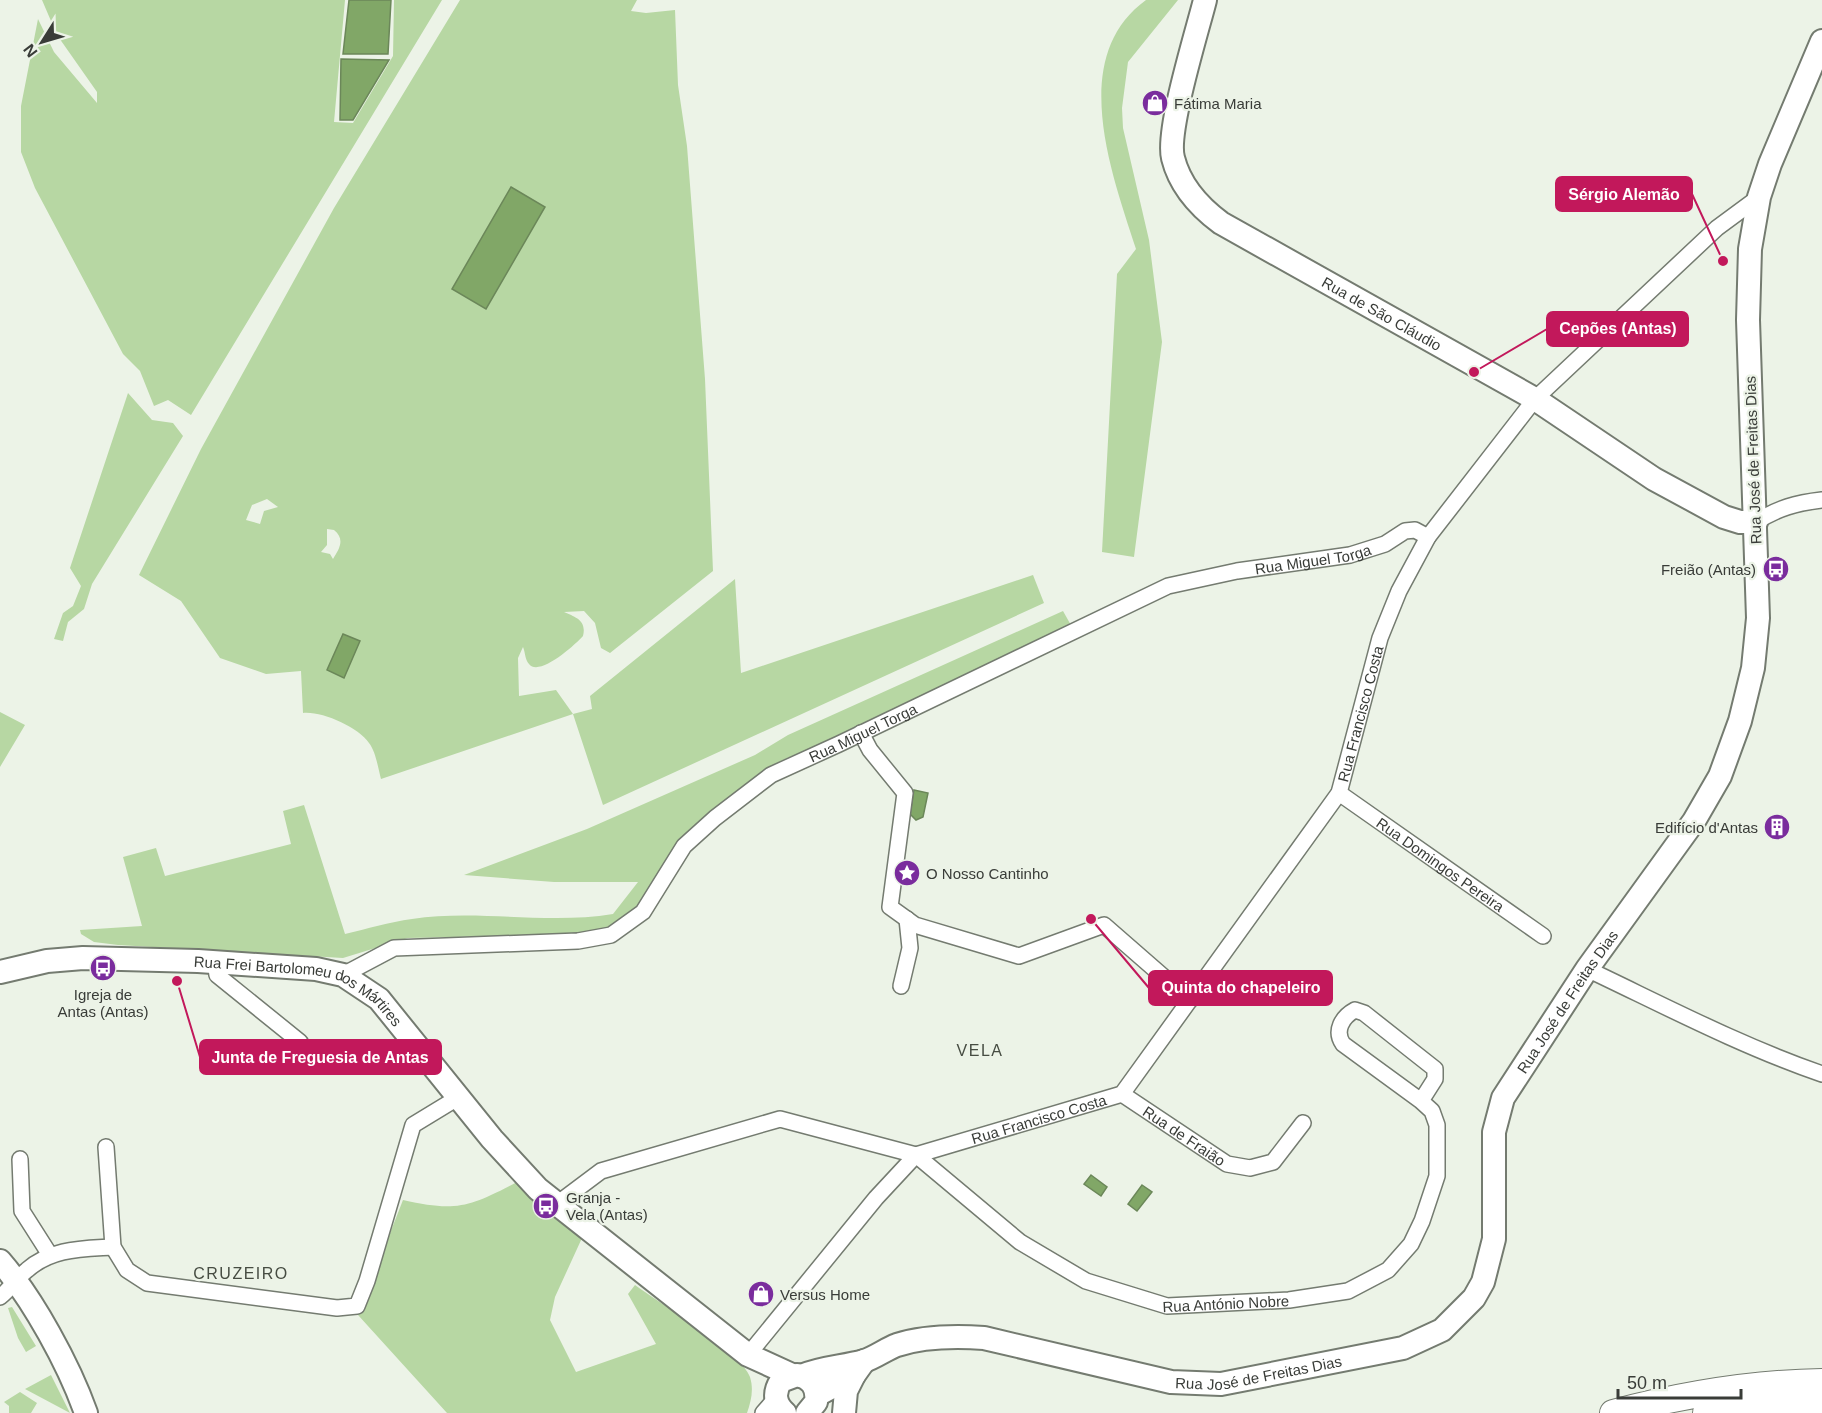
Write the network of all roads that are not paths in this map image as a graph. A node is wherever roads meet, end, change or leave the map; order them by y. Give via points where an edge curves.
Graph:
1 (1205, 0) edge
2 (1822, 41) edge
3 (1759, 197) junction
4 (1535, 399) junction
5 (1822, 500) edge
6 (1756, 522) junction
7 (1428, 537) junction
8 (861, 733) junction
9 (1339, 793) junction
10 (907, 919) junction
11 (1543, 936) dead end
12 (215, 962) junction
13 (1587, 969) junction
14 (0, 972) edge
15 (343, 975) junction
16 (901, 986) dead end
17 (1190, 1000) junction
18 (300, 1042) dead end
19 (1822, 1074) edge
20 (1122, 1094) junction
21 (459, 1096) junction
22 (1421, 1101) junction
23 (1303, 1123) dead end
24 (106, 1147) dead end
25 (915, 1155) junction
26 (21, 1159) dead end
27 (557, 1204) junction
28 (113, 1247) junction
29 (50, 1255) junction
30 (0, 1261) edge
31 (17, 1282) junction
32 (0, 1297) edge
33 (748, 1355) junction
34 (859, 1368) junction
35 (797, 1376) junction
36 (1822, 1382) edge
37 (1822, 1402) edge
38 (775, 1404) edge
39 (816, 1406) edge
40 (86, 1413) edge
41 (844, 1413) edge
42 (1613, 1413) edge
43 (1706, 1413) edge

1 - 4 main road, Rua de São Cláudio via 1174,124 1172,156 1189,195 1221,223
2 - 3 main road, Rua José de Freitas Dias via 1780,136
3 - 4 street, Rua Francisco Costa via 1717,228
3 - 6 main road, Rua José de Freitas Dias via 1750,249 1748,293
4 - 6 main road, Rua de São Cláudio via 1653,479 1724,517
4 - 7 street, Rua Francisco Costa
5 - 6 street via 1796,503
6 - 13 main road, Rua José de Freitas Dias via 1758,618 1753,668 1725,764 1694,821
7 - 8 street, Rua Miguel Torga via 1415,530 1405,531 1385,544 1350,555 1237,571 1168,586
7 - 9 street, Rua Francisco Costa via 1399,591 1380,638
8 - 10 street via 905,793 891,907
8 - 15 street, Rua Miguel Torga via 789,764 748,791 684,846 643,912 611,935 578,941 394,948
9 - 11 street, Rua Domingos Pereira
9 - 17 street, Rua Francisco Costa
10 - 16 street via 910,948
10 - 17 street via 915,925 1019,956 1104,925
12 - 14 main road, Rua Frei Bartolomeu dos Mártires via 64,958
12 - 15 main road, Rua Frei Bartolomeu dos Mártires via 316,969
12 - 18 street via 217,975
13 - 19 street via 1708,1027
13 - 34 main road, Rua José de Freitas Dias via 1514,1080 1497,1115 1493,1154 1494,1239 1483,1282 1454,1321 1427,1339 1367,1356 1213,1384 1171,1382 984,1338 956,1336 896,1345
15 - 21 main road, Rua Frei Bartolomeu dos Mártires via 379,999
17 - 20 street, Rua Francisco Costa
20 - 23 street, Rua de Fraião via 1227,1164 1250,1168 1273,1162
20 - 25 street, Rua Francisco Costa
21 - 27 main road, Rua Frei Bartolomeu dos Mártires via 519,1171
21 - 28 street via 413,1125 357,1306 326,1307 147,1283 127,1270
22 - 22 street, Rua António Nobre via 1435,1080 1435,1069 1364,1013 1355,1010 1345,1016 1339,1029 1343,1044
22 - 25 street, Rua António Nobre via 1432,1111 1437,1125 1437,1176 1411,1244 1388,1270 1348,1291 1289,1300 1167,1306 1086,1281 1020,1242
24 - 28 street
25 - 27 street via 780,1119 601,1171
25 - 33 street
26 - 29 street via 22,1211
27 - 33 main road, Rua Frei Bartolomeu dos Mártires
28 - 29 street via 65,1250
29 - 31 street via 28,1269
30 - 31 main road
31 - 32 street
31 - 40 main road
33 - 35 main road, Rua Frei Bartolomeu dos Mártires
33 - 38 main road, Rua Frei Bartolomeu dos Mártires
34 - 35 main road, Rua José de Freitas Dias via 841,1364
34 - 39 main road
34 - 41 main road via 846,1391
35 - 38 main road via 781,1381
35 - 39 main road via 812,1383
36 - 42 main road via 1776,1382 1691,1395
37 - 43 main road

